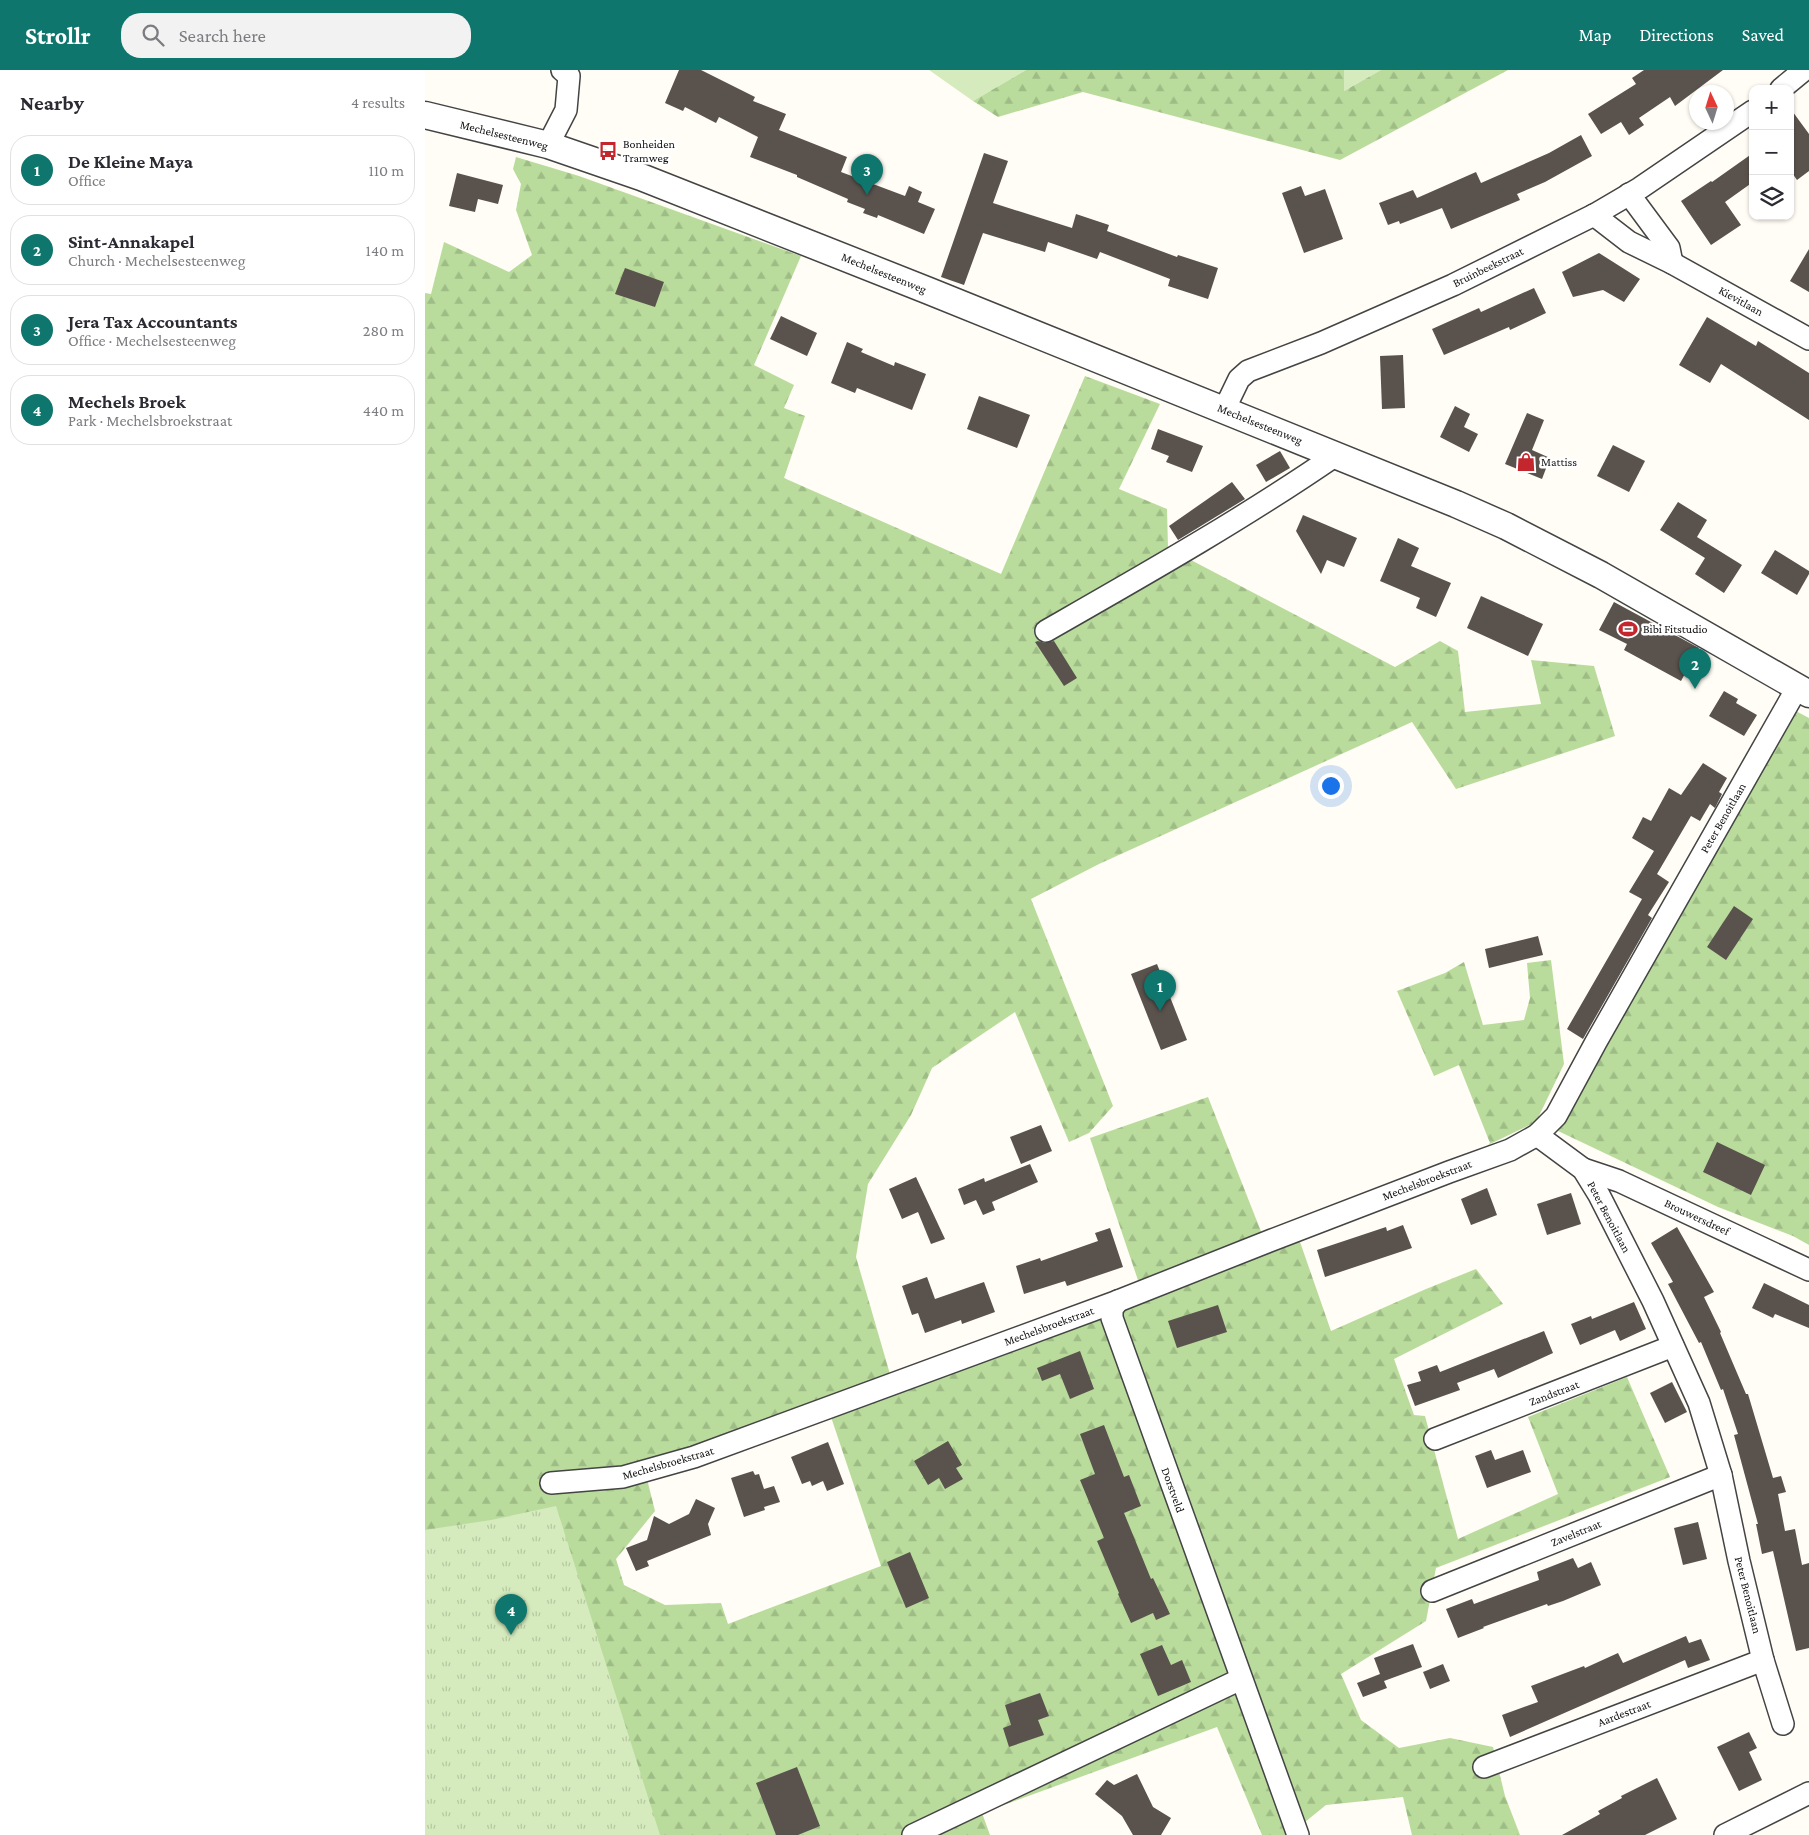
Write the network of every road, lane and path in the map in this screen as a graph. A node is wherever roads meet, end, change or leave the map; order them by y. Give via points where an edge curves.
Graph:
1 (562, 70) edge
2 (1804, 70) edge
3 (1786, 85) edge
4 (1749, 114) edge
5 (425, 115) edge
6 (548, 145) junction
7 (1629, 194) junction
8 (1594, 215) junction
9 (1672, 263) junction
10 (1809, 339) edge
11 (1224, 410) junction
12 (1336, 455) junction
13 (1046, 631) dead end
14 (1803, 691) edge
15 (1537, 1135) junction
16 (1583, 1169) junction
17 (1809, 1270) edge
18 (1117, 1301) junction
19 (1673, 1346) junction
20 (1435, 1439) dead end
21 (1721, 1475) junction
22 (551, 1483) dead end
23 (1432, 1591) dead end
24 (1763, 1660) junction
25 (1241, 1679) junction
26 (1783, 1724) dead end
27 (1484, 1767) dead end
28 (1809, 1793) edge
29 (913, 1835) edge
30 (1298, 1835) edge
31 (1725, 1835) edge

1 - 6 street via 569,76 566,110
2 - 3 street
4 - 7 street, Bruinbeekstraat
5 - 6 street, Mechelsesteenweg
6 - 11 street, Mechelsesteenweg via 678,191
7 - 8 street, Bruinbeekstraat
7 - 9 street via 1669,248
8 - 9 street, Kievitlaan via 1629,242
8 - 11 street, Bruinbeekstraat via 1453,285 1248,371 1239,379
9 - 10 street, Kievitlaan
11 - 12 street, Mechelsesteenweg
12 - 13 street via 1179,555
12 - 14 street, Mechelsesteenweg via 1506,526 1601,575
14 - 15 street, Peter Benoitlaan via 1596,1042 1556,1116
15 - 16 street, Peter Benoitlaan
15 - 18 street, Mechelsbroekstraat via 1510,1150
16 - 17 street, Brouwersdreef via 1619,1181
16 - 19 street, Peter Benoitlaan via 1631,1257
18 - 22 street, Mechelsbroekstraat via 694,1457 623,1477
18 - 25 street, Dorstveld via 1112,1309 1112,1318
19 - 20 street, Zandstraat
19 - 21 street, Peter Benoitlaan via 1699,1403
21 - 23 street, Zavelstraat
21 - 24 street, Peter Benoitlaan
24 - 26 street, Peter Benoitlaan
24 - 27 street, Aardestraat
25 - 29 street
25 - 30 street, Dorstveld
28 - 31 street

